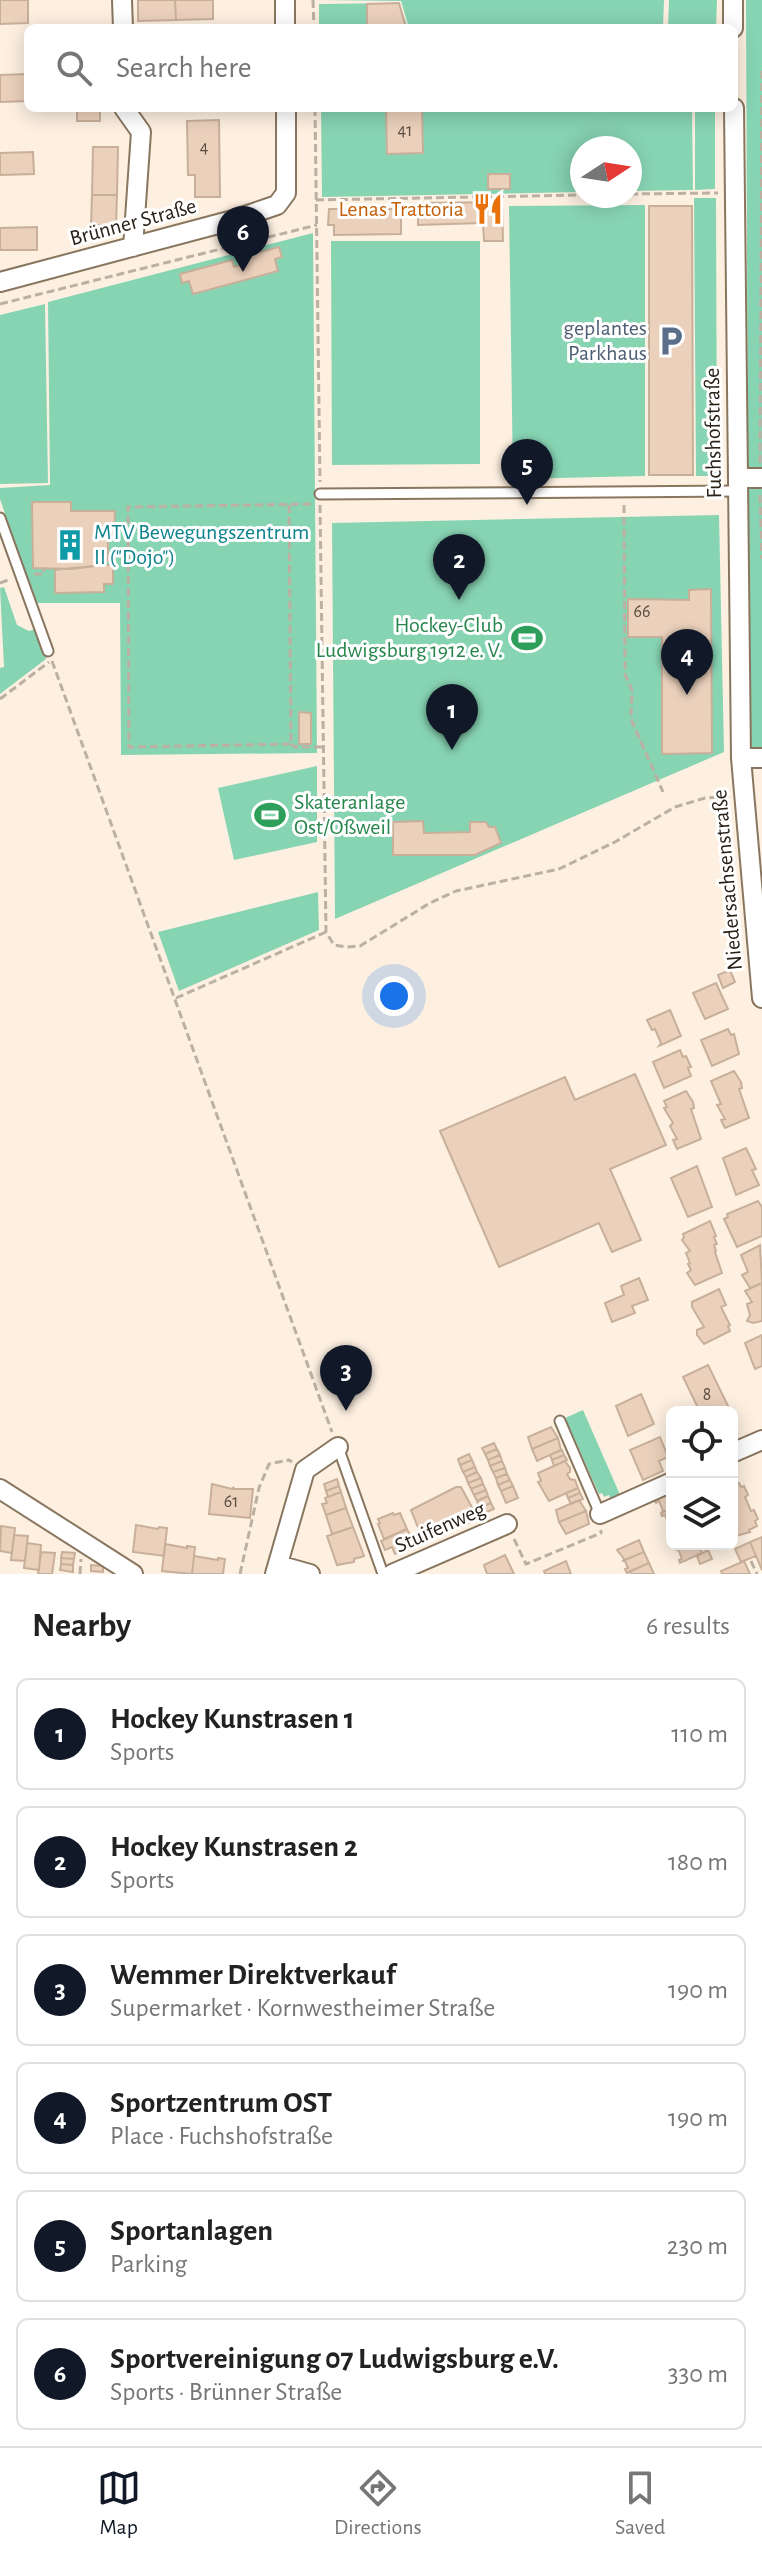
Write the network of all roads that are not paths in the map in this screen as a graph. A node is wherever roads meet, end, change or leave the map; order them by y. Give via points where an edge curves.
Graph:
1 (122, 0) edge
2 (285, 0) edge
3 (733, 0) edge
4 (123, 24) edge
5 (285, 24) edge
6 (733, 24) edge
7 (127, 112) edge
8 (286, 112) edge
9 (734, 112) edge
10 (133, 247) junction
11 (0, 282) edge
12 (761, 478) edge
13 (738, 484) junction
14 (320, 499) road end
15 (0, 518) edge
16 (48, 651) dead end
17 (741, 758) junction
18 (762, 758) edge
19 (762, 998) edge
20 (560, 1421) dead end
21 (762, 1440) edge
22 (338, 1447) joint
23 (738, 1450) edge
24 (666, 1485) edge
25 (0, 1489) edge
26 (600, 1514) joint
27 (507, 1524) road end
28 (277, 1569) edge
29 (133, 1574) edge
30 (310, 1574) edge
31 (383, 1574) edge
32 (392, 1574) edge

1 - 4 street
2 - 5 street
3 - 6 street
7 - 10 street via 141,132
8 - 10 street, Brünner Straße via 286,193 277,205
9 - 13 street, Fuchshofstraße
10 - 11 street, Brünner Straße
12 - 13 street
13 - 14 lane
13 - 17 street, Fuchshofstraße
15 - 16 lane
17 - 18 street
17 - 19 street, Niedersachsenstraße
20 - 26 lane
21 - 23 street
22 - 28 street via 305,1470
22 - 31 lane
24 - 26 street
25 - 29 street
27 - 32 street, Stuifenweg
28 - 30 street

